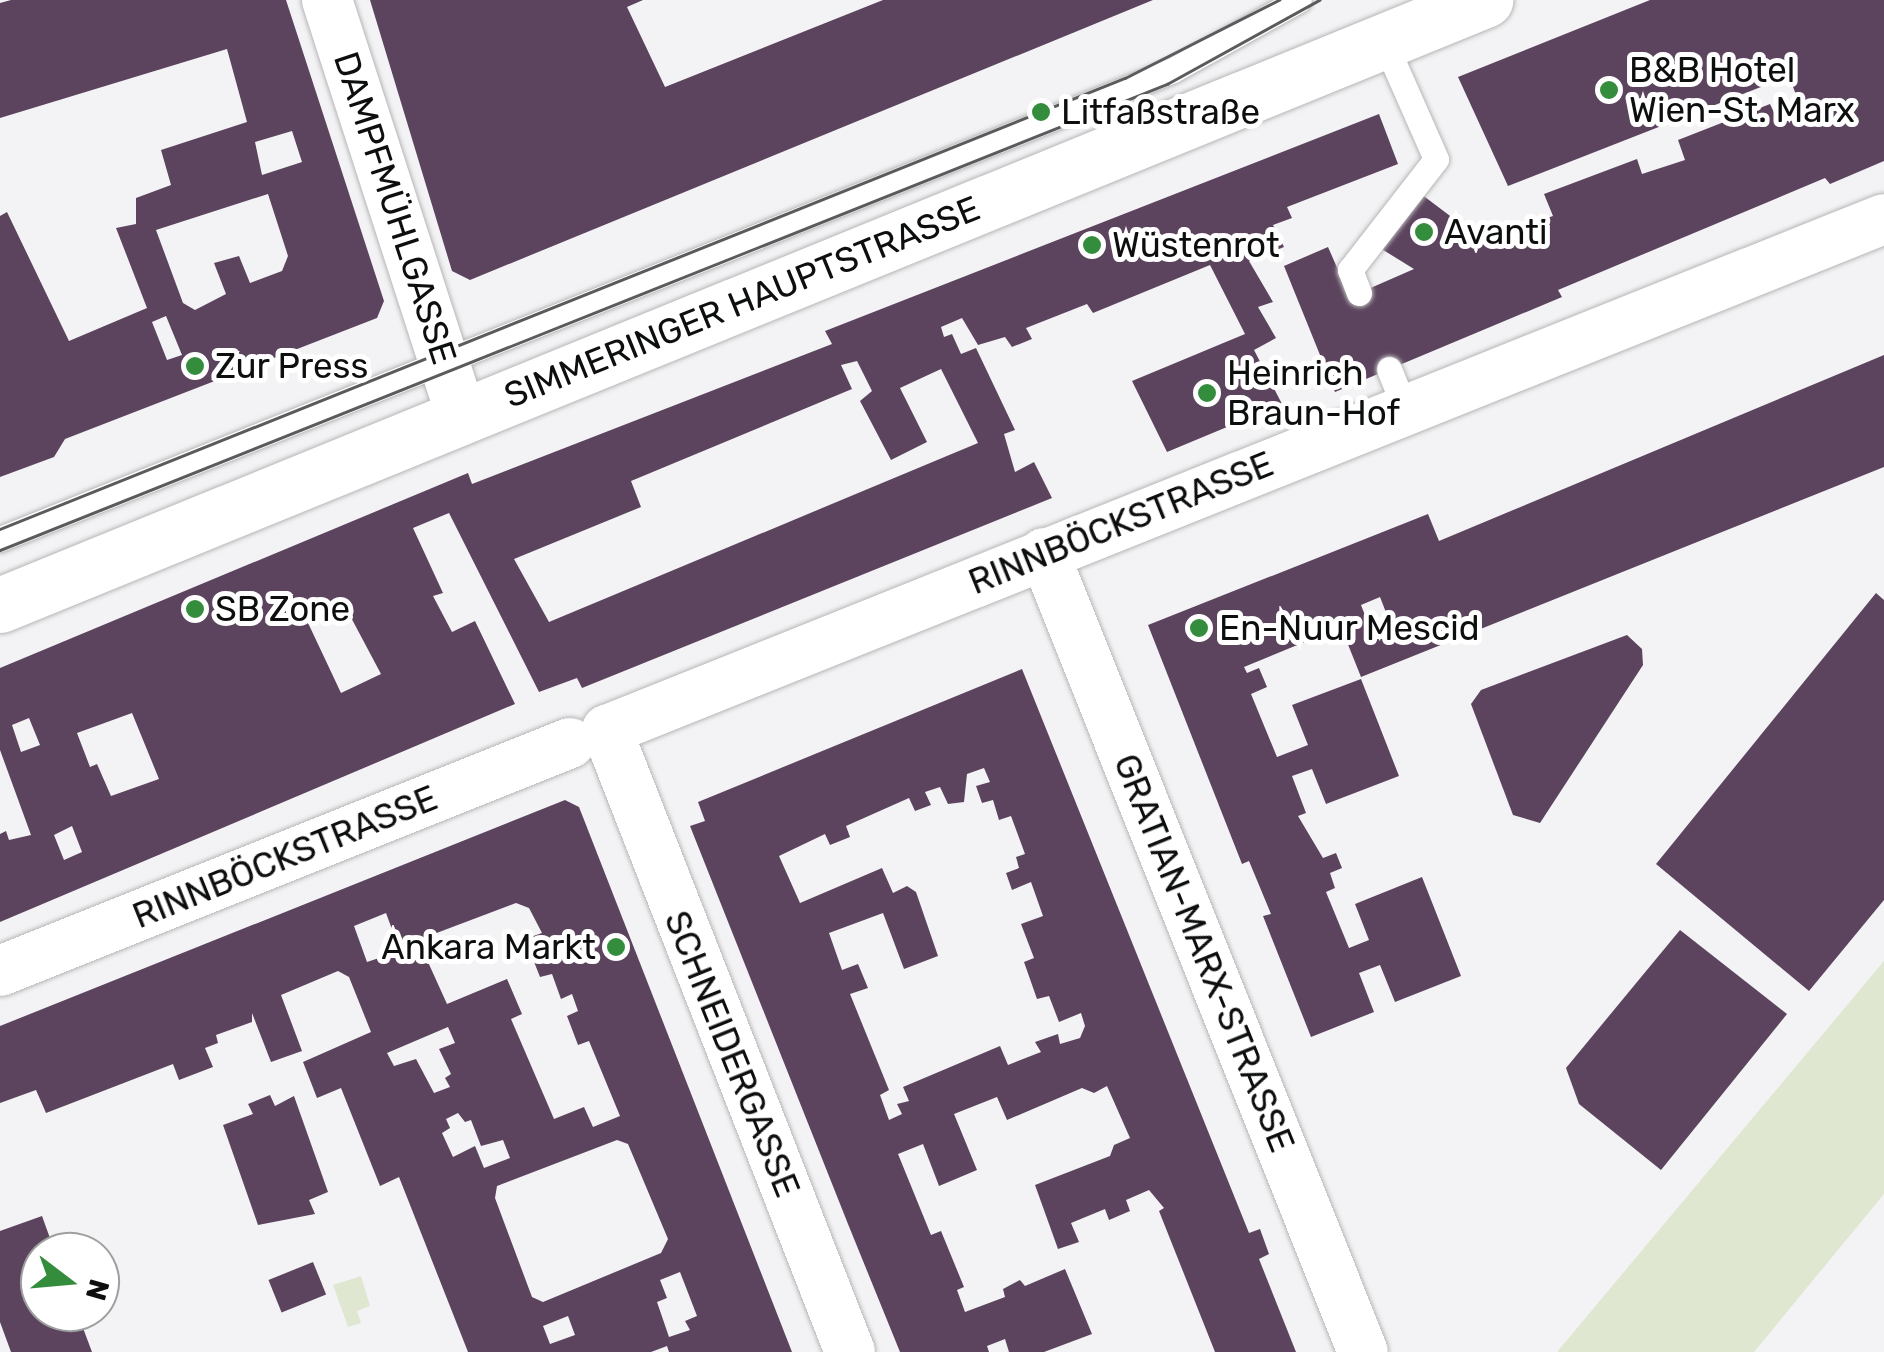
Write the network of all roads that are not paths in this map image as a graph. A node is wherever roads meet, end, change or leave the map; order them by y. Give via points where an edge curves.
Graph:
1 (328, 0) edge
2 (1299, 0) edge
3 (1485, 0) edge
4 (1384, 41) junction
5 (1884, 219) edge
6 (1359, 293) dead end
7 (444, 362) junction
8 (462, 416) junction
9 (0, 539) edge
10 (1044, 554) junction
11 (0, 605) edge
12 (597, 743) junction
13 (0, 971) edge
14 (850, 1352) edge
15 (1363, 1352) edge

1 - 7 street, DAMPFMÜHLGASSE
2 - 7 lane, SIMMERINGER HAUPTSTRASSE via 1173,70
3 - 4 main road, SIMMERINGER HAUPTSTRASSE
4 - 6 lane via 1436,159 1350,270
4 - 8 main road, SIMMERINGER HAUPTSTRASSE
5 - 10 street, RINNBÖCKSTRASSE via 1397,389
7 - 8 street, DAMPFMÜHLGASSE
7 - 9 lane, SIMMERINGER HAUPTSTRASSE
8 - 11 main road, SIMMERINGER HAUPTSTRASSE
10 - 12 street, RINNBÖCKSTRASSE
10 - 15 street, GRATIAN-MARX-STRASSE
12 - 13 street, RINNBÖCKSTRASSE
12 - 14 street, SCHNEIDERGASSE

